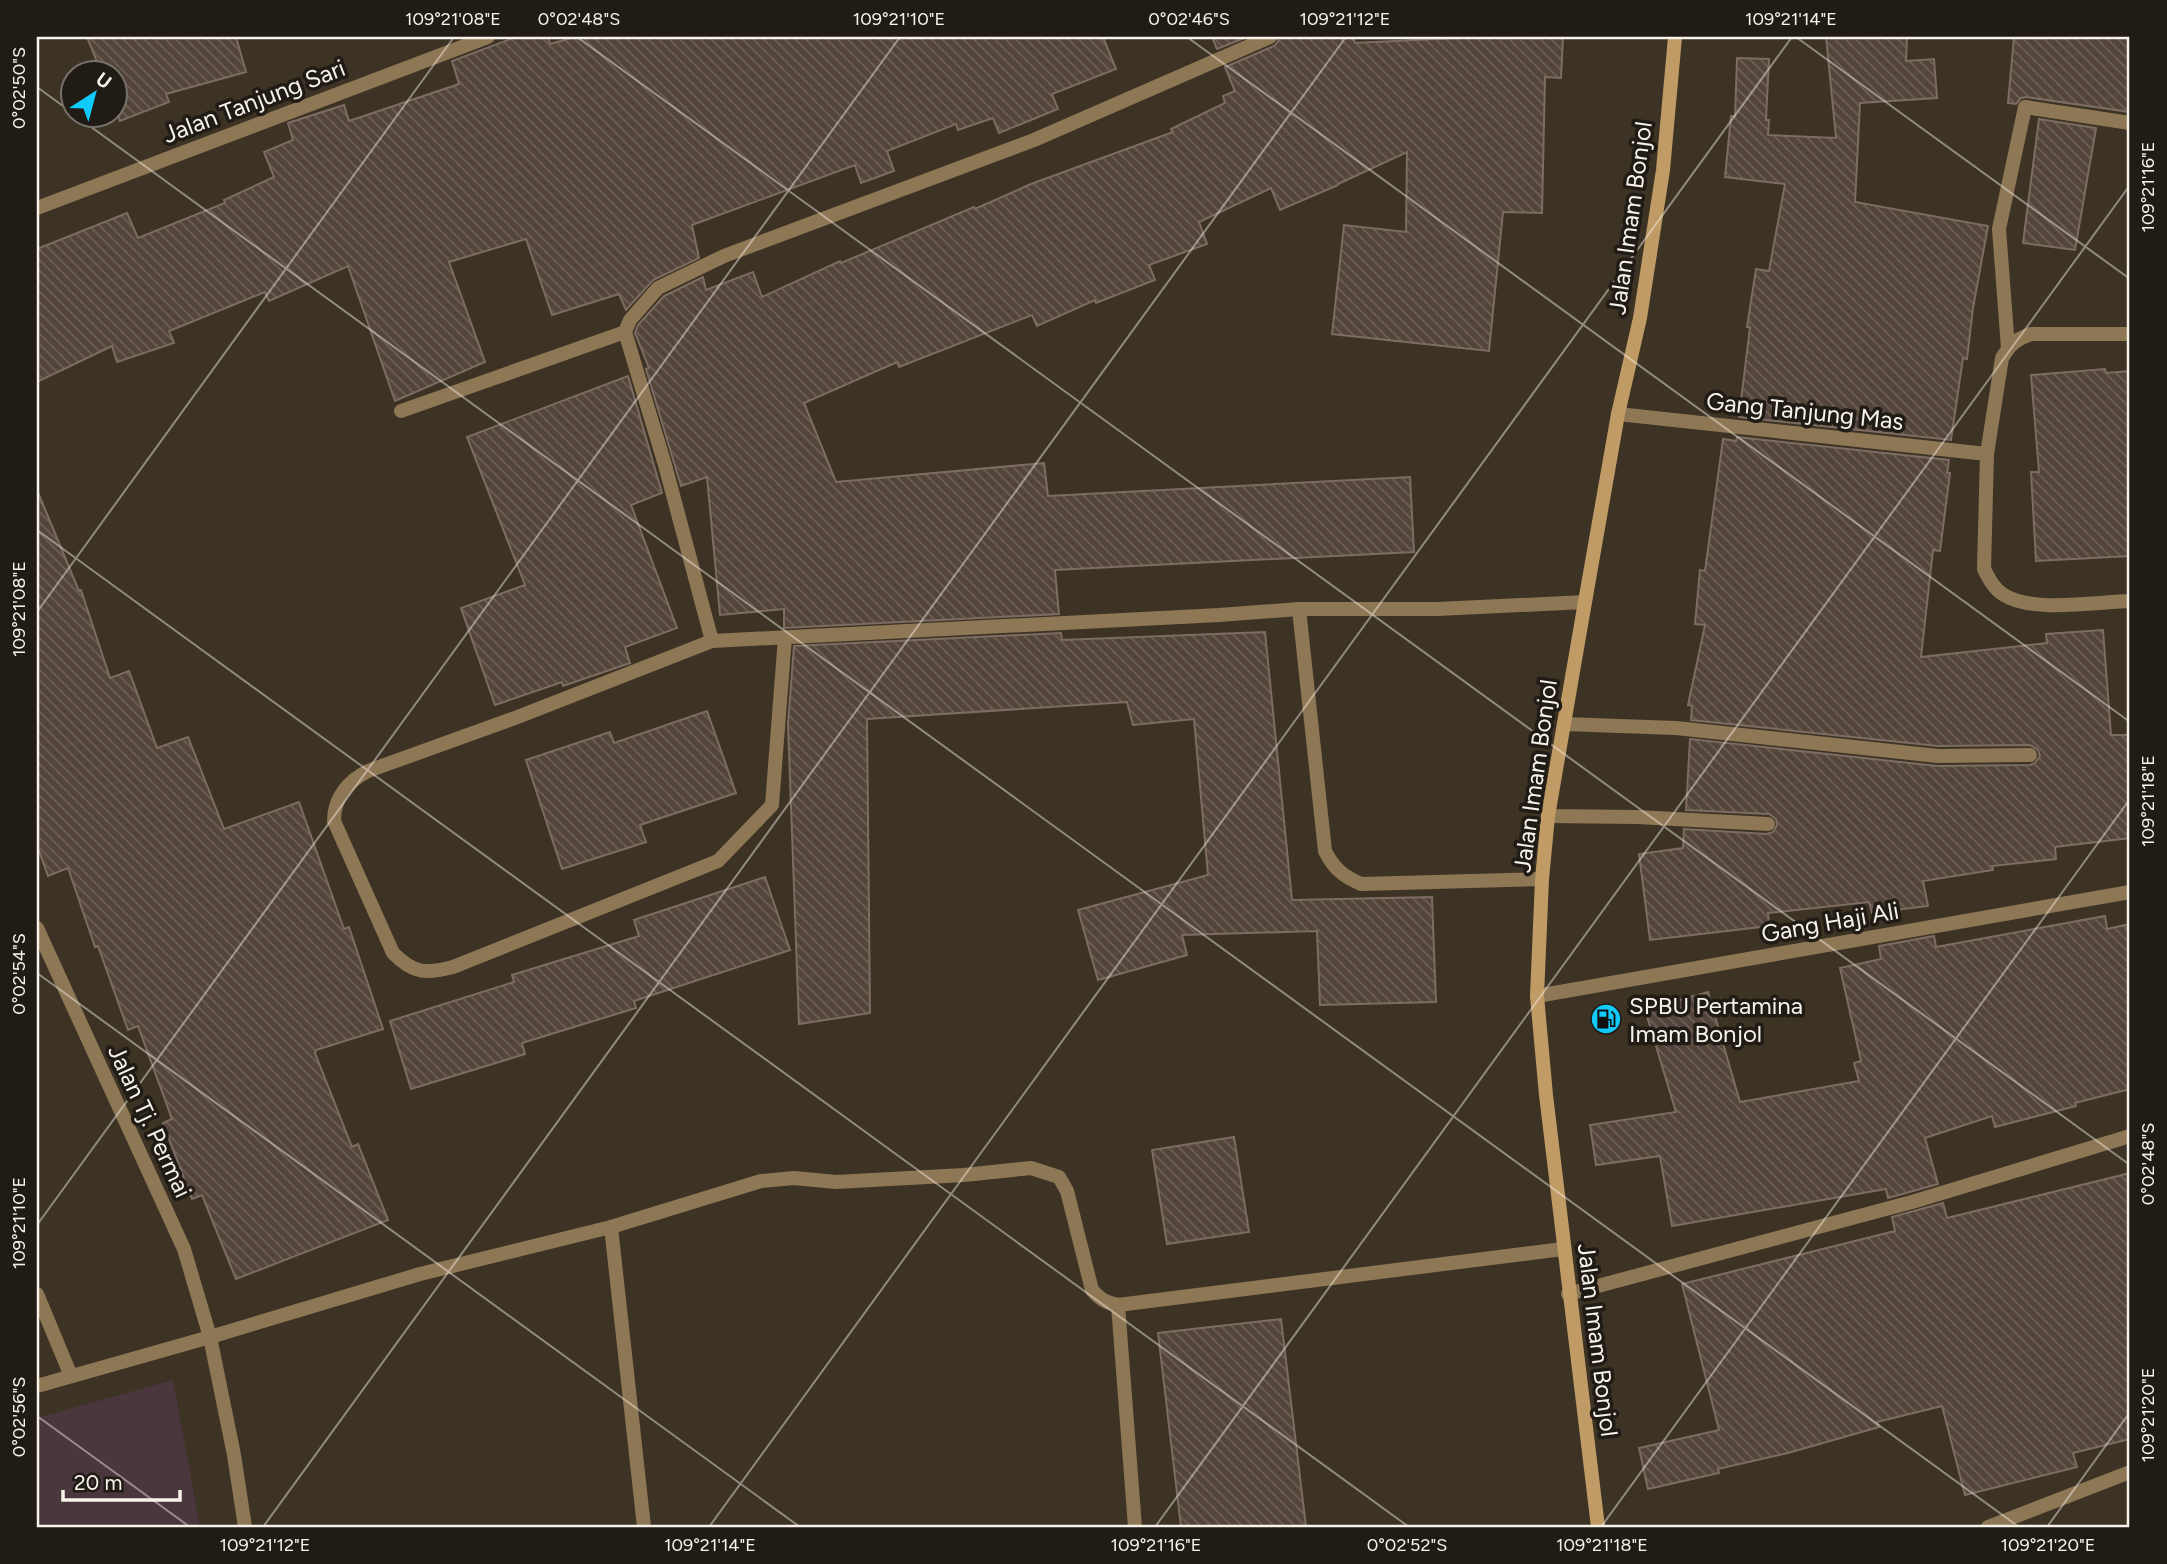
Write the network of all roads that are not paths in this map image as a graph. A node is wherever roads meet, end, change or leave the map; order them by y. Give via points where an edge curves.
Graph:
1 (488, 37) edge
2 (1270, 37) edge
3 (1675, 37) edge
4 (2130, 123) edge
5 (37, 208) edge
6 (625, 332) junction
7 (2130, 334) edge
8 (2008, 348) junction
9 (401, 411) dead end
10 (1618, 414) junction
11 (1987, 454) junction
12 (2130, 601) edge
13 (1585, 602) junction
14 (1299, 609) junction
15 (785, 637) junction
16 (712, 641) junction
17 (1564, 723) junction
18 (2030, 755) dead end
19 (1548, 816) junction
20 (1768, 824) dead end
21 (1542, 879) junction
22 (2130, 892) edge
23 (37, 928) edge
24 (1537, 996) junction
25 (2130, 1136) edge
26 (611, 1227) junction
27 (1563, 1249) junction
28 (37, 1294) edge
29 (1568, 1294) junction
30 (1118, 1305) junction
31 (210, 1337) junction
32 (71, 1376) junction
33 (37, 1386) edge
34 (2130, 1472) edge
35 (245, 1527) edge
36 (644, 1527) edge
37 (1135, 1527) edge
38 (1598, 1527) edge
39 (1988, 1527) edge

1 - 5 street, Jalan Tanjung Sari
2 - 6 street via 1034,140 724,256 658,288
3 - 10 main road, Jalan Imam Bonjol via 1663,170 1640,318
4 - 8 street via 2025,107 1999,229
6 - 9 street
6 - 16 street
7 - 8 street via 2031,334
8 - 11 street via 2002,358
10 - 11 street, Gang Tanjung Mas
10 - 13 main road, Jalan Imam Bonjol
11 - 12 street via 1984,569 1990,582 2023,603
13 - 14 street
13 - 17 main road, Jalan Imam Bonjol
14 - 15 street
14 - 21 street via 1325,851 1332,865 1361,884
15 - 16 street
15 - 16 street via 772,804 718,861 453,967 433,972 404,965 393,954 334,821 337,803 354,779
17 - 18 street via 1676,728 1938,756
17 - 19 main road, Jalan Imam Bonjol
19 - 20 street
19 - 21 main road, Jalan Imam Bonjol
21 - 24 main road, Jalan Imam Bonjol
22 - 24 street, Gang Haji Ali
23 - 31 street, Jalan Tj. Permai via 184,1248
24 - 27 main road, Jalan Imam Bonjol
25 - 29 street via 1912,1202
26 - 30 street via 761,1181 836,1182 1031,1168 1059,1177 1067,1191 1092,1290
26 - 31 street via 420,1274
26 - 36 street
27 - 29 main road, Jalan Imam Bonjol
27 - 30 street
28 - 32 street
29 - 38 main road, Jalan Imam Bonjol
30 - 37 street
31 - 32 street
31 - 35 street, Jalan Tj. Permai
32 - 33 street
34 - 39 street

